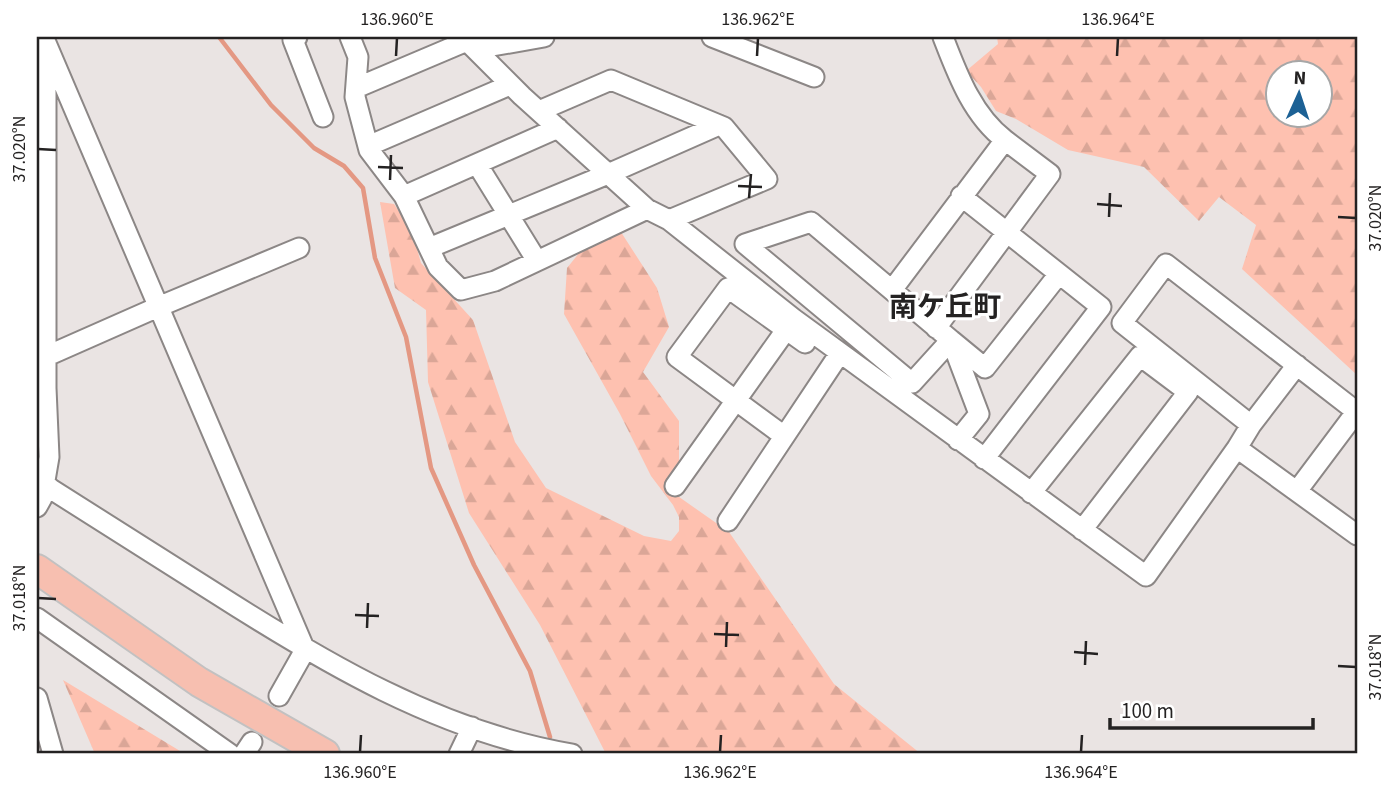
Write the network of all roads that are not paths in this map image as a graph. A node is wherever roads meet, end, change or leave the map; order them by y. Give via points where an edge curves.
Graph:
1 (297, 37) edge
2 (350, 37) edge
3 (544, 37) edge
4 (712, 37) edge
5 (943, 37) edge
6 (46, 40) edge
7 (468, 42) edge
8 (814, 77) dead end
9 (510, 85) junction
10 (356, 88) junction
11 (539, 111) junction
12 (323, 117) dead end
13 (719, 125) junction
14 (558, 128) junction
15 (1005, 139) junction
16 (368, 146) junction
17 (477, 164) junction
18 (608, 174) junction
19 (404, 196) junction
20 (961, 196) junction
21 (647, 209) junction
22 (510, 215) junction
23 (669, 220) junction
24 (1008, 233) junction
25 (299, 248) dead end
26 (429, 248) junction
27 (537, 261) junction
28 (1059, 274) junction
29 (892, 290) junction
30 (159, 307) junction
31 (786, 330) junction
32 (944, 334) junction
33 (47, 356) junction
34 (836, 358) junction
35 (1297, 365) junction
36 (985, 368) junction
37 (969, 388) junction
38 (737, 401) junction
39 (1357, 411) edge
40 (1251, 425) junction
41 (784, 436) junction
42 (958, 440) junction
43 (1237, 448) junction
44 (985, 459) junction
45 (41, 480) edge
46 (675, 486) dead end
47 (1297, 491) junction
48 (1031, 492) junction
49 (37, 507) edge
50 (728, 521) dead end
51 (1082, 530) junction
52 (1357, 535) edge
53 (42, 573) edge
54 (37, 618) edge
55 (305, 650) junction
56 (279, 696) dead end
57 (37, 698) edge
58 (472, 727) junction
59 (53, 754) edge
60 (230, 754) edge
61 (325, 754) edge
62 (459, 754) edge
63 (572, 754) edge

1 - 12 street via 293,40
2 - 10 street via 358,57
3 - 7 street
4 - 8 street
5 - 15 street via 960,82 995,132
6 - 30 street
6 - 33 street
7 - 9 street
7 - 10 street
9 - 11 street
9 - 16 street
10 - 16 street
11 - 13 street via 611,80
11 - 14 street
13 - 18 street
13 - 23 street via 767,179
14 - 17 street
14 - 18 street
15 - 20 street
15 - 24 street via 1050,174
16 - 19 street
17 - 19 street
17 - 22 street
18 - 21 street
18 - 22 street
19 - 26 street
20 - 24 street
20 - 29 street
21 - 23 street
21 - 27 street
22 - 26 street
22 - 27 street
23 - 34 street
24 - 28 street
24 - 32 street
25 - 30 street
26 - 27 street via 438,267 461,290 495,281
28 - 36 street
28 - 44 street via 1101,307
29 - 32 street
29 - 32 street via 811,222 745,244 912,383
30 - 33 street
30 - 55 street
31 - 34 street
31 - 38 street
31 - 38 street via 728,288 677,357
32 - 36 street
32 - 37 street
33 - 45 street via 49,457
34 - 41 street
34 - 42 street
35 - 39 street
35 - 40 street
35 - 40 street via 1166,264 1122,323
36 - 37 street
37 - 42 street via 979,414
38 - 41 street
38 - 46 street
39 - 47 street
40 - 43 street
41 - 50 street
42 - 44 street
43 - 47 street
43 - 51 street via 1146,576
44 - 48 street
45 - 49 street via 42,498
45 - 55 street
47 - 52 street
48 - 51 street
48 - 51 street via 1140,356 1188,392
53 - 61 highway via 199,682
54 - 60 street
55 - 56 street
55 - 58 street via 385,692
57 - 59 street
58 - 62 street
58 - 63 street via 529,747

